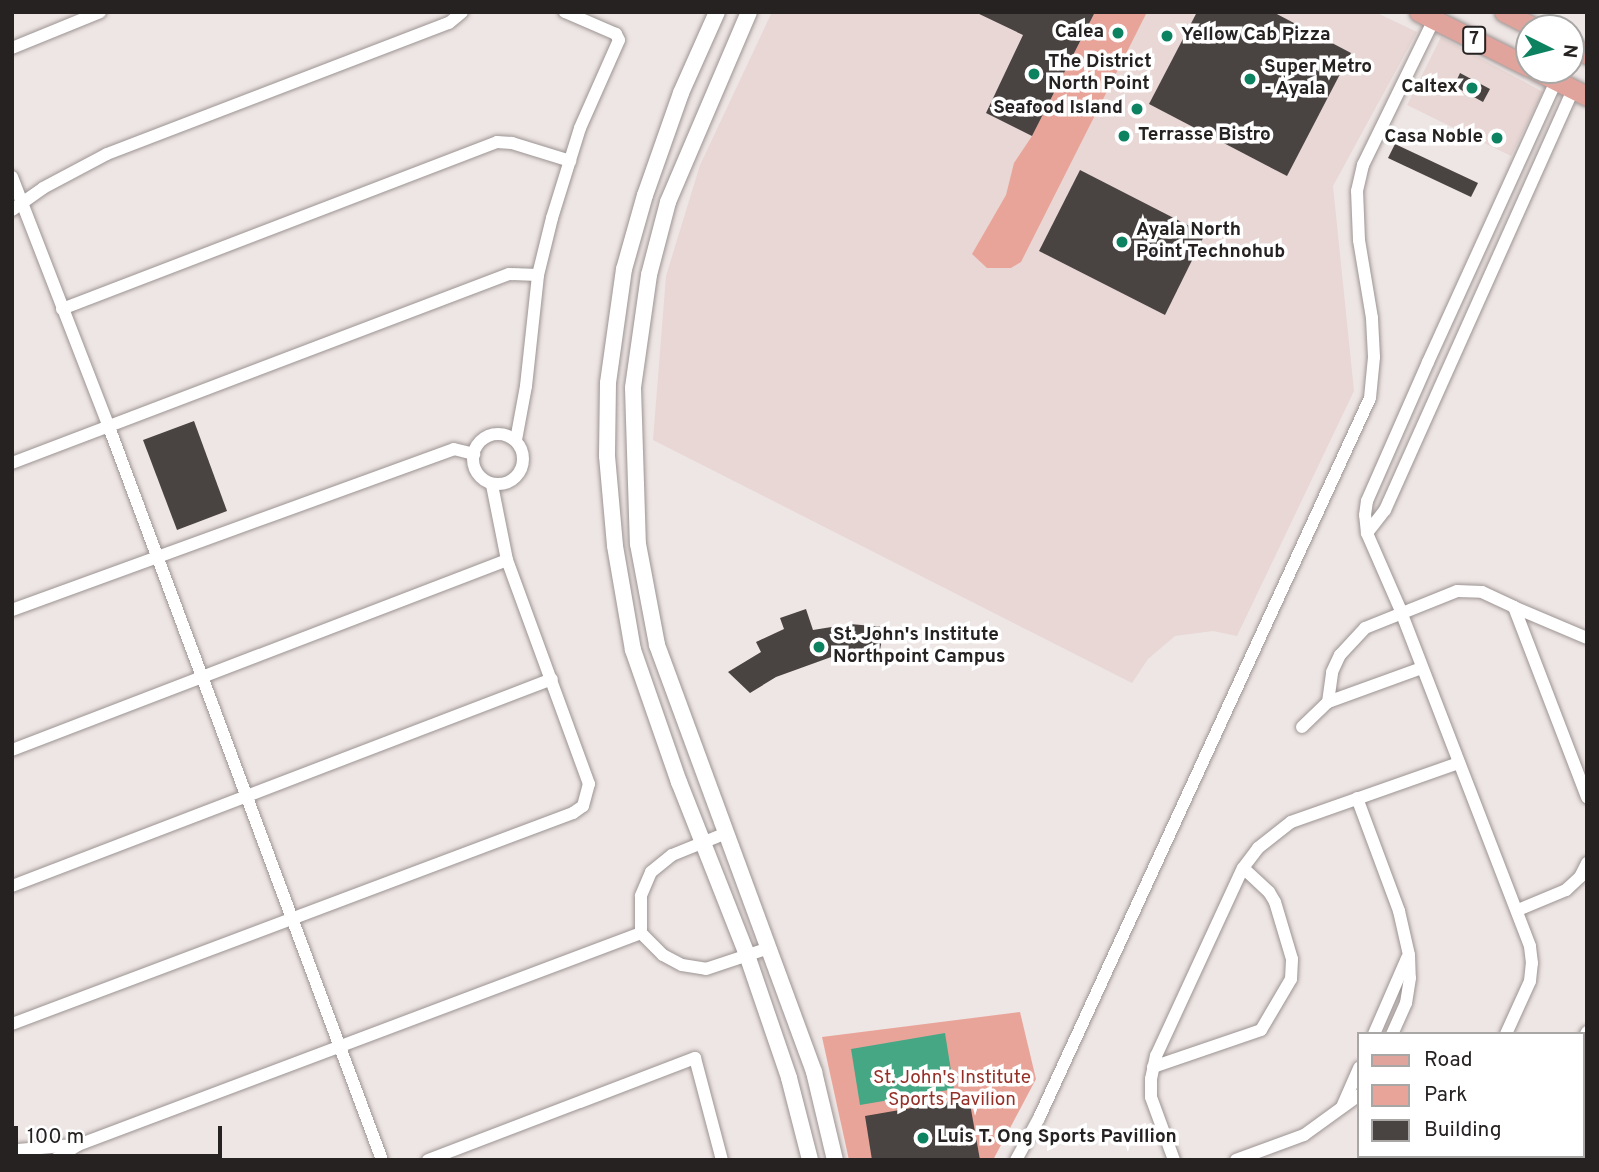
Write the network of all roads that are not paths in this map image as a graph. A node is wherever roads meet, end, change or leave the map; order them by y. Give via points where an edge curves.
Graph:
1 (100, 12) edge
2 (463, 12) edge
3 (565, 12) edge
4 (717, 12) edge
5 (748, 12) edge
6 (1430, 15) edge
7 (12, 48) edge
8 (1515, 60) edge
9 (1572, 89) edge
10 (681, 93) junction
11 (707, 105) junction
12 (570, 160) junction
13 (12, 177) edge
14 (17, 206) edge
15 (1497, 211) junction
16 (1515, 220) junction
17 (538, 275) junction
18 (62, 309) junction
19 (1428, 362) junction
20 (1447, 370) junction
21 (109, 427) junction
22 (516, 440) junction
23 (474, 454) junction
24 (12, 463) edge
25 (1380, 472) junction
26 (1398, 481) junction
27 (492, 485) junction
28 (1367, 533) junction
29 (156, 555) junction
30 (507, 560) junction
31 (644, 582) junction
32 (621, 586) junction
33 (1514, 607) junction
34 (12, 610) edge
35 (1401, 611) junction
36 (1587, 638) edge
37 (1422, 668) junction
38 (202, 679) junction
39 (552, 679) junction
40 (1328, 702) junction
41 (1302, 727) dead end
42 (12, 750) edge
43 (1460, 763) junction
44 (248, 797) junction
45 (1587, 797) edge
46 (1357, 798) junction
47 (724, 834) junction
48 (703, 842) junction
49 (1587, 863) edge
50 (1243, 869) junction
51 (12, 886) edge
52 (1518, 910) junction
53 (293, 918) junction
54 (641, 933) junction
55 (769, 947) junction
56 (1409, 955) junction
57 (747, 956) junction
58 (12, 1024) edge
59 (1375, 1032) edge
60 (1393, 1032) edge
61 (1507, 1032) edge
62 (341, 1047) junction
63 (1153, 1067) junction
64 (1358, 1070) edge
65 (1358, 1096) edge
66 (1342, 1107) junction
67 (78, 1145) junction
68 (19, 1151) edge
69 (54, 1160) edge
70 (382, 1160) edge
71 (428, 1160) edge
72 (722, 1160) edge
73 (810, 1160) edge
74 (835, 1160) edge
75 (1016, 1160) edge
76 (1174, 1160) edge
77 (1236, 1160) edge

1 - 7 street
2 - 14 street via 449,23 107,154
3 - 12 street via 616,34 619,40
4 - 10 street
5 - 11 street
6 - 8 main road, 7
6 - 75 street via 1363,165 1357,191 1374,357 1370,398
9 - 15 street
9 - 16 street
10 - 11 street
10 - 32 street via 645,194 615,322 607,456
11 - 31 street via 668,201 640,325 633,415
12 - 17 street
12 - 18 street via 497,142
13 - 14 street
14 - 18 street
15 - 16 street
15 - 19 street
16 - 20 street
17 - 21 street via 509,274
17 - 22 street
18 - 21 street
19 - 20 street
19 - 25 street
20 - 26 street
21 - 24 street
21 - 29 street
22 - 23 street via 503,434 486,437
22 - 27 street via 523,454 522,468 510,482
23 - 27 street via 475,470
23 - 29 street via 454,449
25 - 26 street
25 - 28 street via 1367,501
26 - 28 street via 1379,520
27 - 30 street
28 - 35 street
29 - 34 street
29 - 38 street
30 - 38 street
30 - 39 street
31 - 32 street
31 - 47 street via 657,645
32 - 48 street via 633,650
33 - 35 street via 1482,592 1457,591
33 - 36 street
33 - 45 street
35 - 37 street
35 - 40 street via 1366,628 1340,655
37 - 40 street
37 - 43 street
38 - 42 street
38 - 44 street
39 - 44 street
39 - 53 street via 589,784 583,806
40 - 41 street
43 - 46 street
43 - 52 street
44 - 51 street
44 - 53 street
46 - 50 street via 1273,833
46 - 56 street via 1399,911
47 - 48 street
47 - 55 street
48 - 54 street via 672,855 651,872 641,895
48 - 57 street
49 - 52 street via 1566,890
50 - 63 street via 1160,1042
50 - 63 street via 1275,902 1292,959 1290,979 1261,1030
52 - 61 street via 1532,963 1530,981
53 - 58 street
53 - 62 street
54 - 57 street via 663,955 682,965 706,969
54 - 62 street
55 - 57 street
55 - 74 street via 814,1072
56 - 59 street
56 - 60 street via 1408,991
57 - 73 street via 789,1078
62 - 67 street
62 - 70 street
63 - 76 street via 1152,1097
64 - 66 street
65 - 66 street
66 - 77 street via 1304,1135
67 - 68 street
67 - 69 street
71 - 72 street via 695,1058

